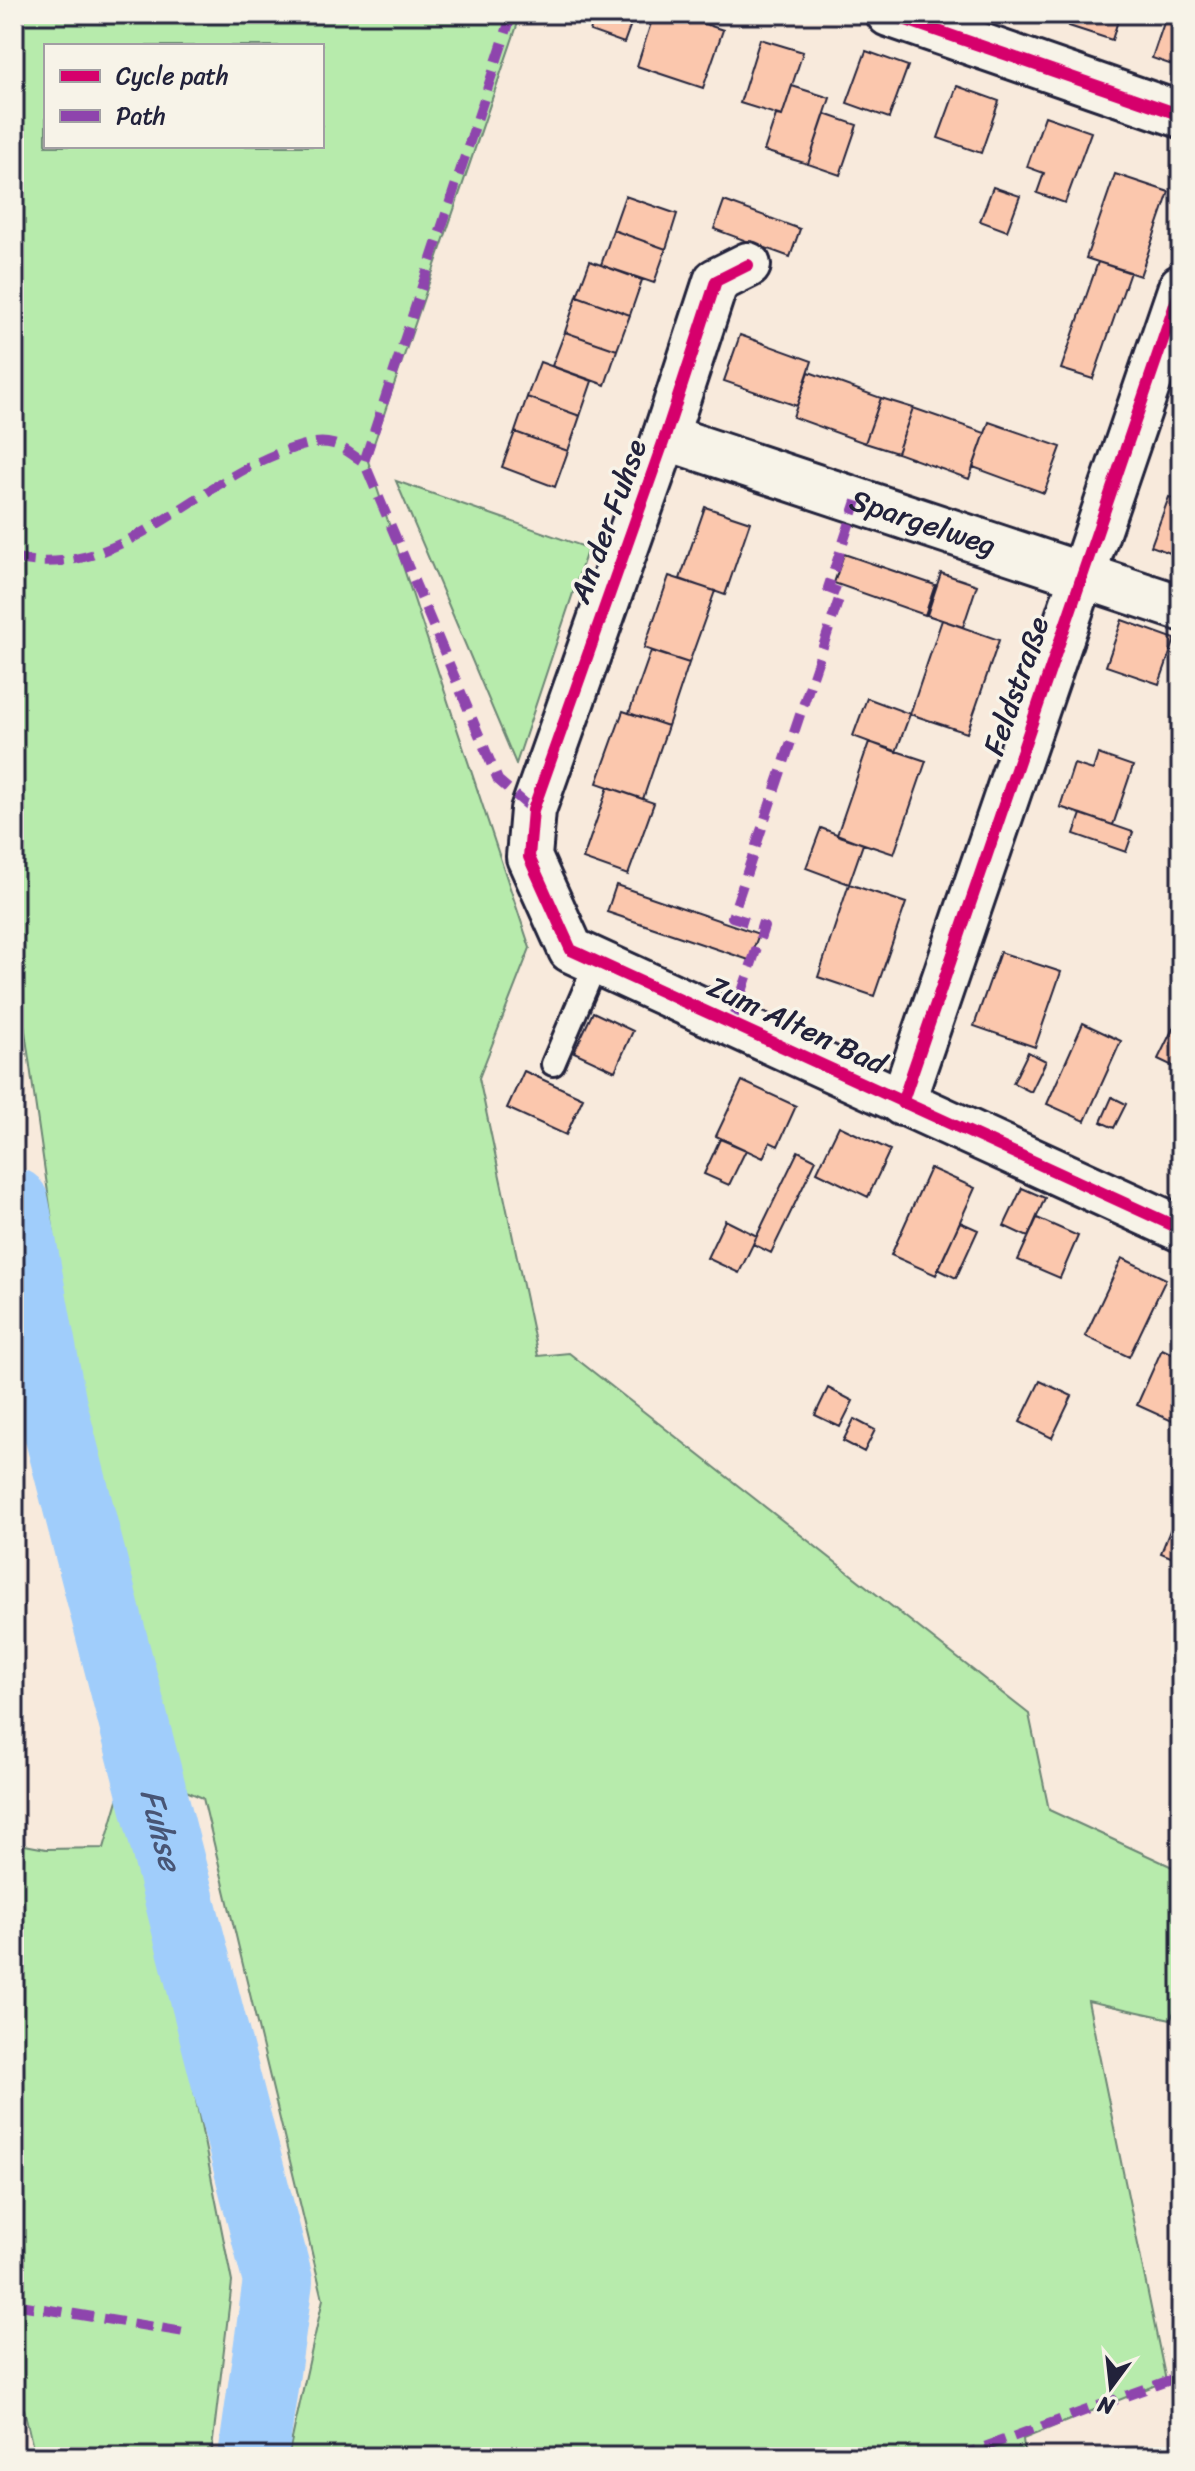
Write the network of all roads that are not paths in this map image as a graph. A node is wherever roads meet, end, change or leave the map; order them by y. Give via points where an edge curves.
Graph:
1 (889, 14) edge
2 (1181, 115) edge
3 (748, 265) dead end
4 (1181, 287) edge
5 (665, 437) junction
6 (1082, 574) junction
7 (1181, 608) edge
8 (533, 810) joint
9 (597, 961) junction
10 (553, 1064) dead end
11 (902, 1103) junction
12 (1181, 1229) edge

1 - 2 street
3 - 5 street, An der Fuhse via 716,281
4 - 6 street, Feldstraße
5 - 6 street, Spargelweg
5 - 8 street, An der Fuhse
6 - 7 street, Spargelweg
6 - 11 street, Feldstraße
8 - 9 street, Zum Alten Bad via 529,857 571,950
9 - 10 lane
9 - 11 street, Zum Alten Bad
11 - 12 street, Zum Alten Bad

